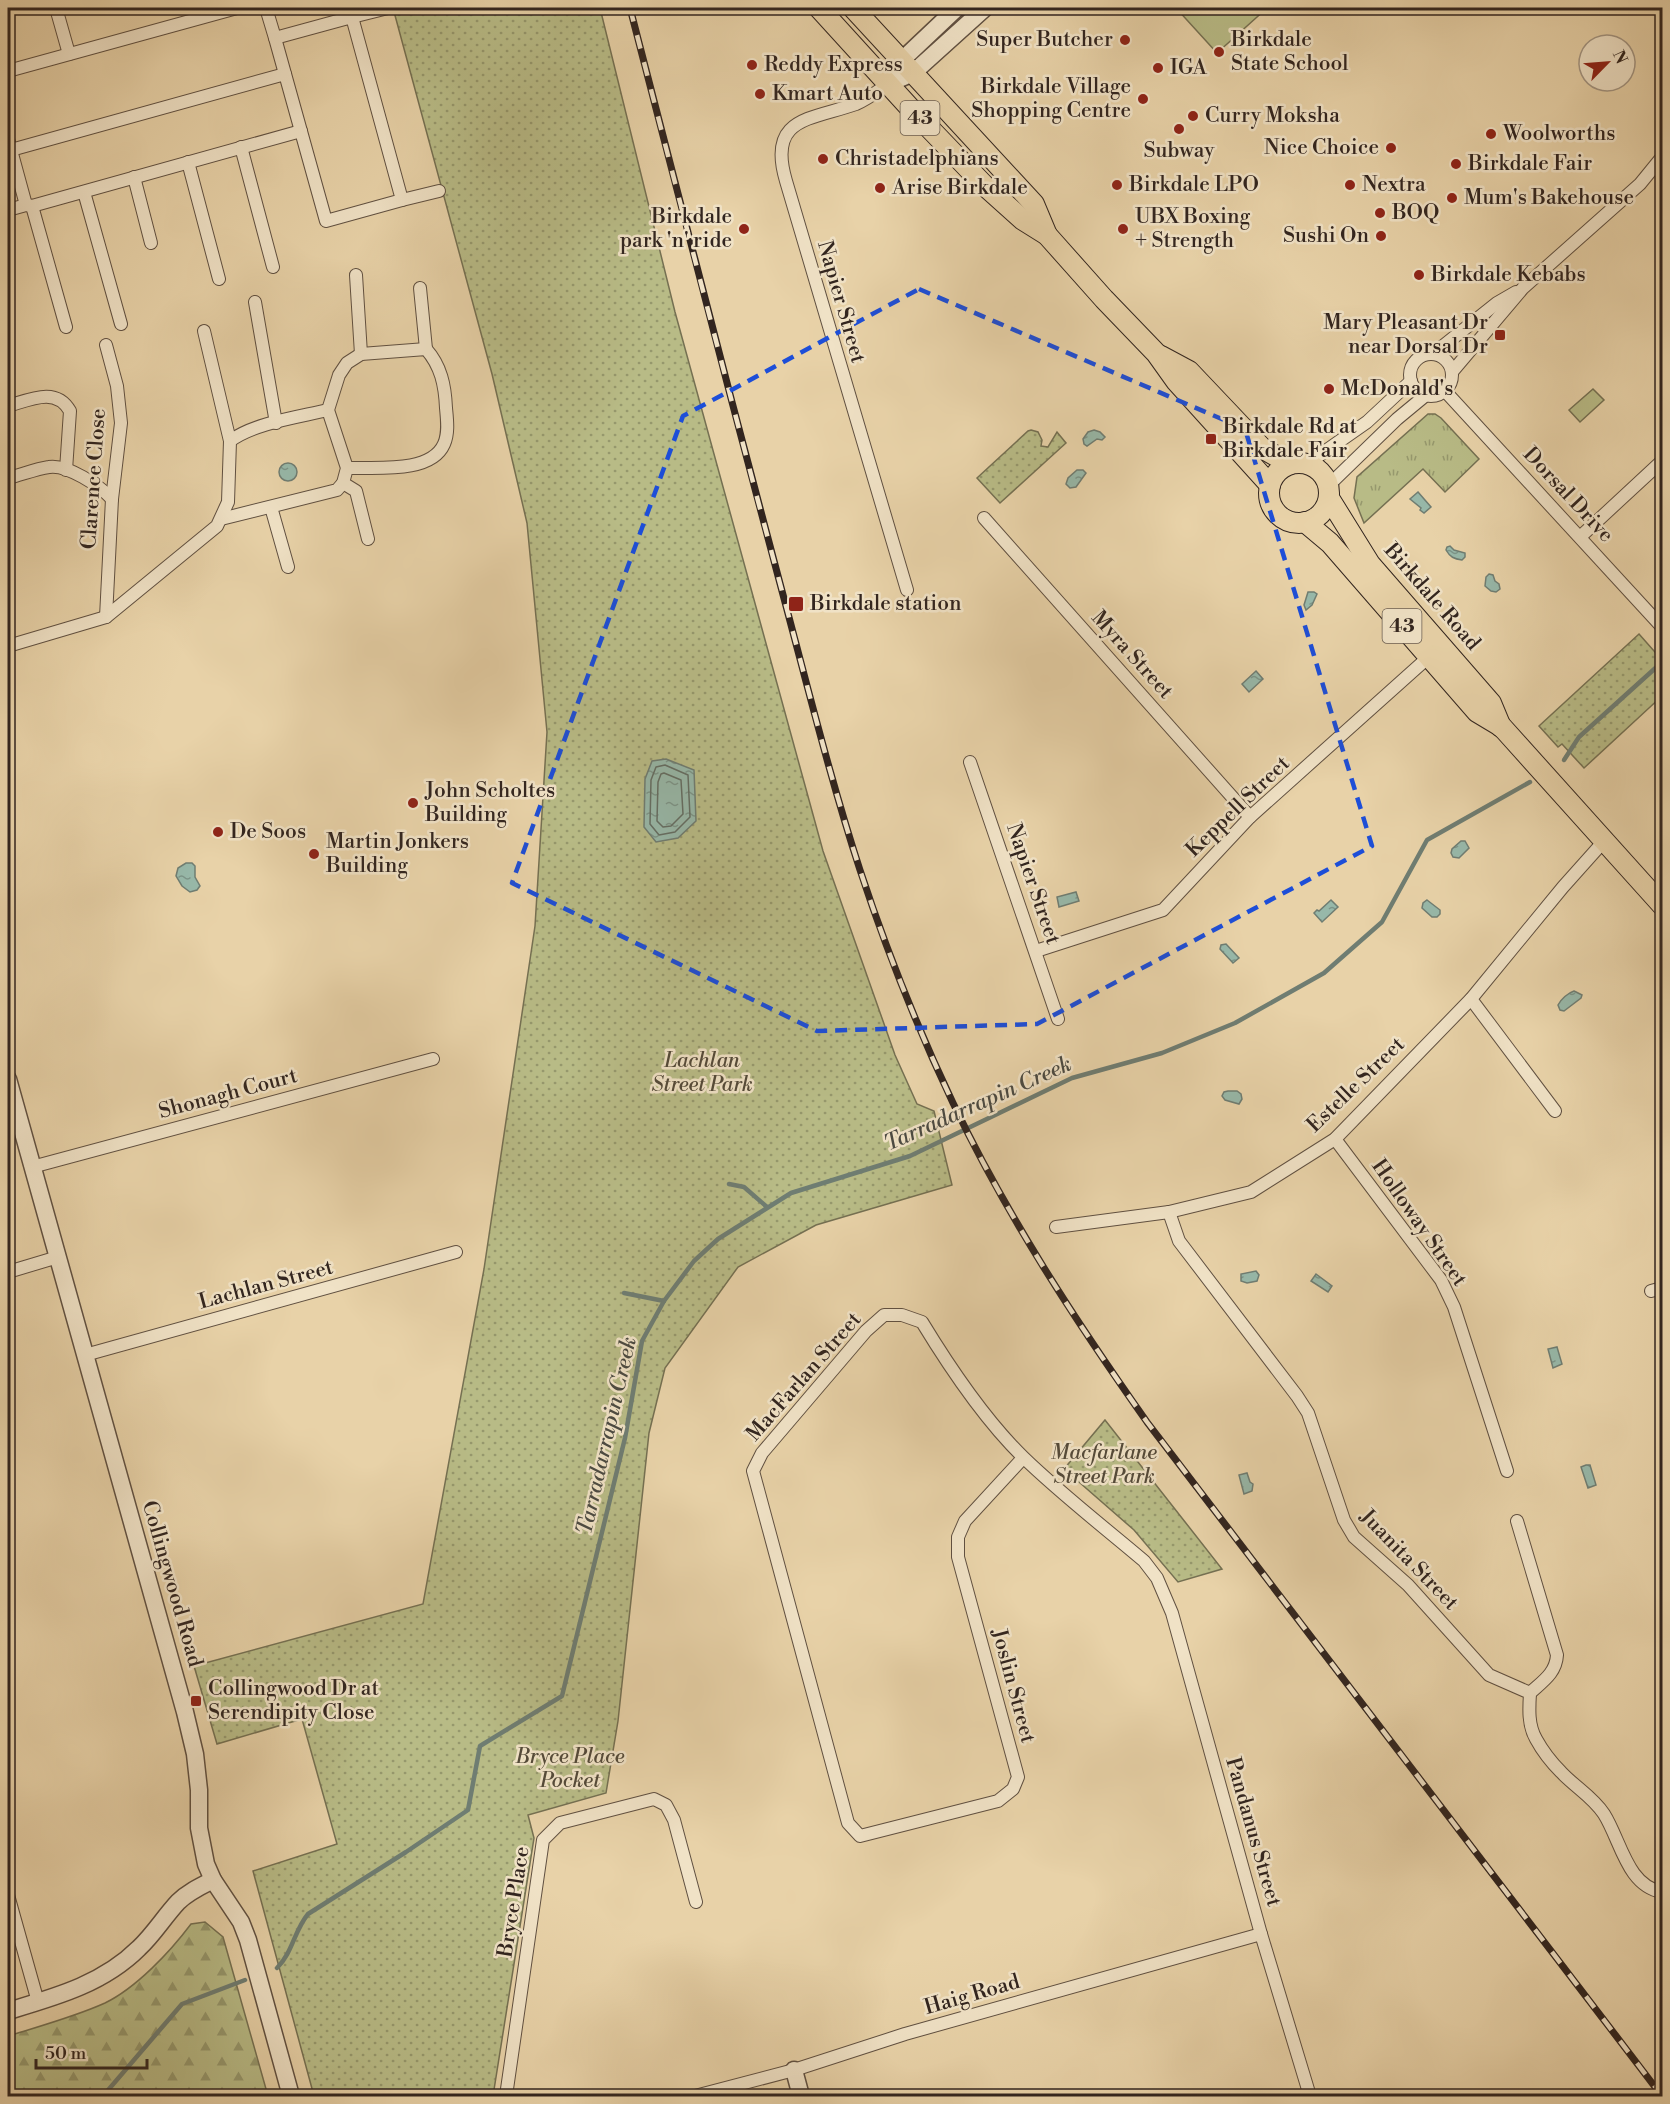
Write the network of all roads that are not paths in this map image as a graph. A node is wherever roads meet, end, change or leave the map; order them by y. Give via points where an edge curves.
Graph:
1 (56, 8) edge
2 (237, 8) edge
3 (266, 8) edge
4 (388, 8) edge
5 (819, 8) edge
6 (853, 8) edge
7 (957, 8) edge
8 (985, 8) edge
9 (352, 17) junction
10 (275, 38) junction
11 (69, 54) junction
12 (908, 67) junction
13 (8, 71) edge
14 (285, 74) junction
15 (888, 84) junction
16 (301, 131) junction
17 (9, 144) edge
18 (241, 147) junction
19 (1662, 157) edge
20 (188, 162) junction
21 (134, 177) junction
22 (439, 191) dead end
23 (84, 192) junction
24 (402, 200) junction
25 (29, 206) junction
26 (8, 210) edge
27 (1047, 235) junction
28 (152, 243) dead end
29 (273, 267) dead end
30 (356, 275) dead end
31 (219, 279) dead end
32 (420, 288) dead end
33 (1523, 288) junction
34 (255, 302) dead end
35 (121, 324) dead end
36 (66, 327) dead end
37 (204, 331) dead end
38 (106, 345) dead end
39 (426, 349) junction
40 (1156, 353) junction
41 (361, 354) junction
42 (1433, 354) junction
43 (1452, 372) junction
44 (1411, 381) junction
45 (1445, 391) junction
46 (1426, 395) junction
47 (8, 406) edge
48 (328, 410) junction
49 (276, 423) junction
50 (230, 441) junction
51 (1662, 461) edge
52 (1299, 464) junction
53 (347, 468) junction
54 (66, 470) junction
55 (8, 478) edge
56 (343, 483) junction
57 (1270, 485) junction
58 (1329, 492) junction
59 (111, 499) junction
60 (271, 507) junction
61 (984, 518) dead end
62 (221, 519) junction
63 (1305, 522) junction
64 (1580, 537) junction
65 (368, 539) dead end
66 (288, 567) dead end
67 (908, 590) dead end
68 (106, 617) junction
69 (1662, 627) edge
70 (8, 646) edge
71 (1435, 651) junction
72 (970, 762) dead end
73 (1250, 817) junction
74 (1605, 840) junction
75 (1662, 905) edge
76 (1035, 951) junction
77 (1471, 999) junction
78 (1058, 1019) dead end
79 (433, 1059) dead end
80 (8, 1079) edge
81 (1555, 1111) dead end
82 (1335, 1139) junction
83 (32, 1167) junction
84 (1169, 1212) junction
85 (1056, 1227) dead end
86 (456, 1252) dead end
87 (58, 1257) junction
88 (8, 1272) edge
89 (85, 1355) junction
90 (1023, 1458) junction
91 (1507, 1471) dead end
92 (1517, 1521) dead end
93 (1157, 1578) joint
94 (1530, 1694) junction
95 (860, 1836) joint
96 (213, 1880) junction
97 (1662, 1892) edge
98 (8, 1895) edge
99 (696, 1902) dead end
100 (1261, 1934) junction
101 (38, 2002) junction
102 (8, 2011) edge
103 (794, 2070) junction
104 (291, 2097) edge
105 (506, 2097) edge
106 (695, 2097) edge
107 (801, 2097) edge
108 (1310, 2097) edge

1 - 11 street
2 - 11 street
3 - 10 street
4 - 9 street
5 - 15 main road, 43
6 - 12 main road, 43
7 - 12 street
8 - 12 street
9 - 10 street
9 - 24 street
10 - 14 street
11 - 13 street
12 - 15 street
12 - 27 main road, 43 via 1034,204
14 - 16 street
14 - 17 street
15 - 27 main road, 43 via 984,185 1023,220
15 - 67 street, Napier Street via 866,100 794,126 784,137 781,153 782,168
16 - 18 street
16 - 24 street via 326,221
17 - 25 street
18 - 20 street
18 - 29 street
19 - 33 street via 1640,184
20 - 21 street
20 - 31 street
21 - 23 street
21 - 28 street
22 - 24 street
23 - 25 street
23 - 35 street
25 - 26 street
25 - 36 street
27 - 40 main road, 43
30 - 41 street
32 - 39 street
33 - 42 street via 1497,303
33 - 43 street
34 - 49 street
37 - 50 street
38 - 59 street, Clarence Close via 117,386 121,423
39 - 41 street
39 - 53 street via 436,361 446,387 446,442 439,454 416,466
40 - 52 main road, 43 via 1189,371 1262,448
40 - 57 main road, 43 via 1176,381
41 - 48 street via 347,363 339,375
42 - 43 street via 1446,360
42 - 44 street via 1416,360
43 - 45 street
44 - 46 street
44 - 52 street via 1367,422
45 - 46 street
45 - 64 street, Dorsal Drive
46 - 58 street via 1397,419
47 - 54 street via 44,396 65,402 70,411
48 - 49 street
48 - 53 street
49 - 50 street
50 - 62 street via 228,502
51 - 64 street
52 - 57 main road via 1281,468
52 - 58 main road, 43 via 1321,471
53 - 56 street
54 - 55 street via 51,466
54 - 59 street via 102,488
56 - 60 street via 337,490
56 - 65 street via 356,491
57 - 63 main road, 43 via 1269,495 1277,513 1295,523
58 - 63 main road via 1321,514
58 - 71 main road, Birkdale Road / 43 via 1370,564
59 - 68 street, Clarence Close
60 - 62 street
60 - 66 street
61 - 73 street, Myra Street
62 - 68 street
63 - 71 main road, Birkdale Road / 43
64 - 69 street, Dorsal Drive
68 - 70 street
71 - 73 street, Keppell Street
71 - 74 main road, Birkdale Road / 43 via 1477,712 1501,727
72 - 76 street, Napier Street
73 - 76 street, Keppell Street via 1162,910
74 - 75 main road, Birkdale Road / 43
74 - 77 street, Estelle Street
76 - 78 street, Napier Street
77 - 81 street
77 - 82 street, Estelle Street
79 - 83 street, Shonagh Court
80 - 83 street, Collingwood Road
82 - 84 street, Estelle Street via 1251,1192
82 - 91 street, Holloway Street via 1441,1280 1454,1307
83 - 87 street, Collingwood Road
84 - 85 street, Estelle Street
84 - 94 street, Juanita Street via 1179,1241 1308,1413 1344,1520 1354,1537 1408,1585 1489,1675
86 - 89 street, Lachlan Street
87 - 88 street
87 - 89 street, Collingwood Road
89 - 96 street, Collingwood Road via 185,1712 200,1790 201,1846
90 - 93 street, MacFarlan Street via 1144,1562
90 - 95 street, Joslin Street via 965,1521 958,1537 957,1557 1018,1777 1013,1789 998,1801
90 - 95 street, MacFarlan Street via 993,1424 922,1322 884,1315 762,1453 753,1471 849,1823
92 - 94 street via 1557,1655 1557,1666
93 - 100 street, Pandanus Street via 1172,1613
94 - 97 street via 1529,1716 1535,1738 1560,1772 1604,1814 1639,1882
96 - 101 street via 179,1901 125,1961 88,1984
96 - 104 street, Collingwood Road via 233,1908 248,1940
98 - 101 street
99 - 105 street, Bryce Place via 674,1820 666,1805 654,1799 560,1823 543,1840
100 - 103 street, Haig Road via 905,2034
100 - 108 street, Pandanus Street
101 - 102 street
103 - 106 street, Haig Road
103 - 107 street

